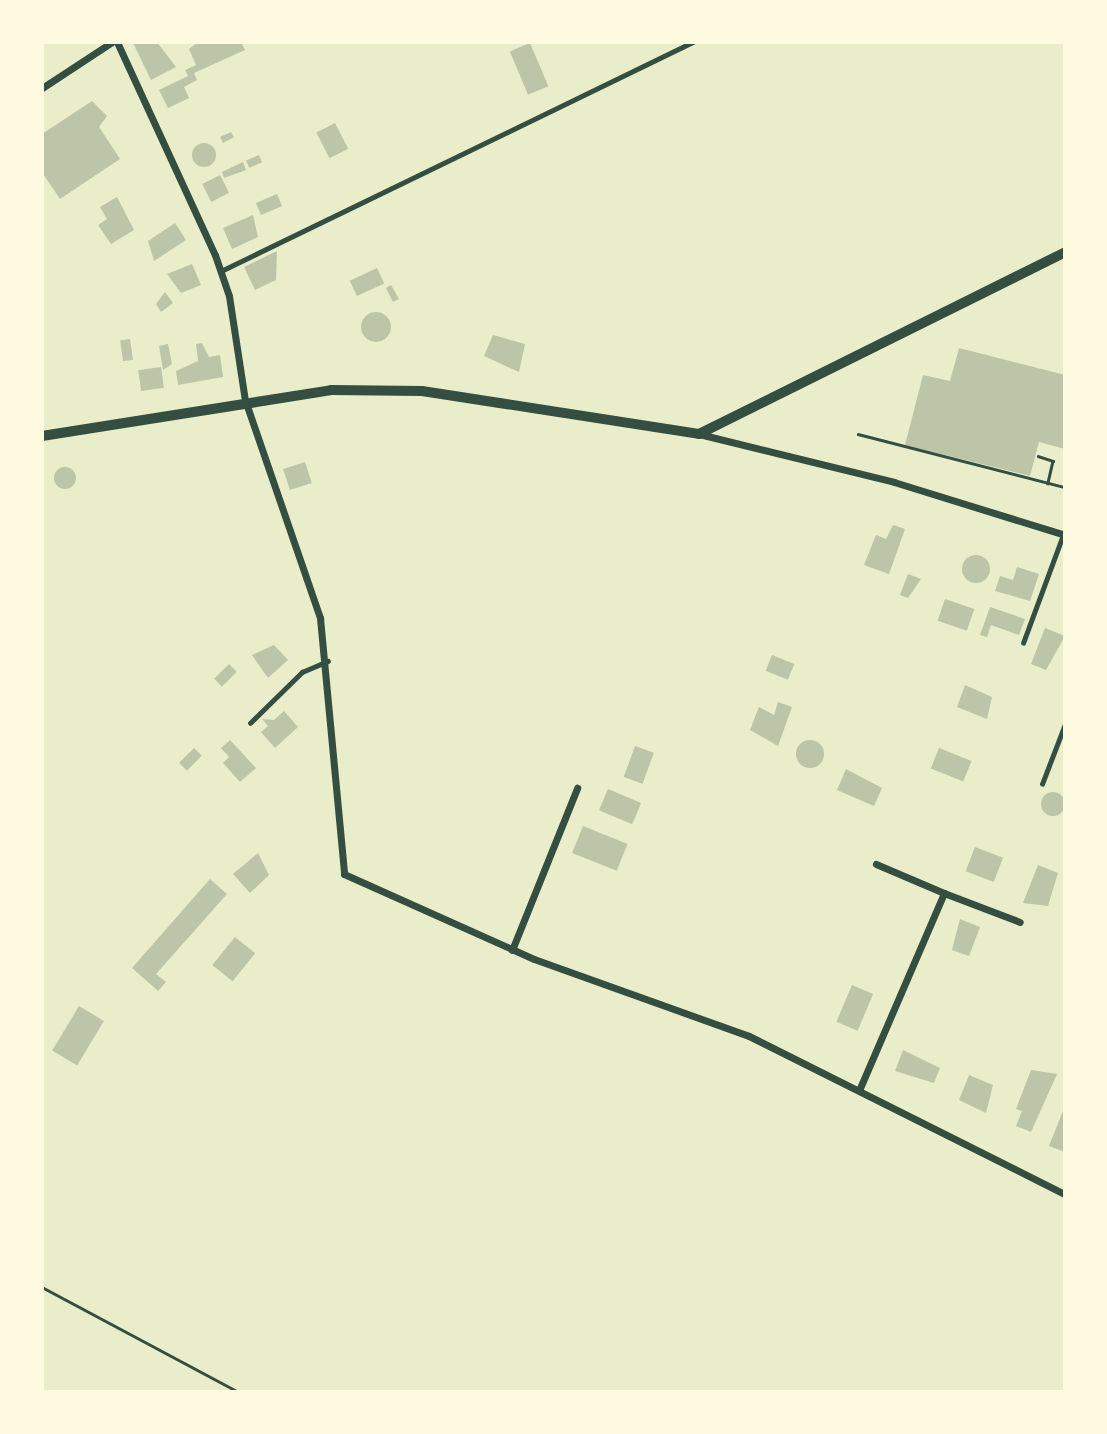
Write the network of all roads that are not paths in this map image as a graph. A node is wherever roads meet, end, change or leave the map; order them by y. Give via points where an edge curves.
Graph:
1 (114, 42) edge
2 (693, 42) edge
3 (42, 88) edge
4 (1065, 252) edge
5 (220, 272) junction
6 (245, 400) junction
7 (699, 435) junction
8 (42, 436) edge
9 (1064, 534) edge
10 (1023, 643) dead end
11 (328, 661) junction
12 (250, 723) dead end
13 (1065, 724) edge
14 (1042, 784) dead end
15 (577, 788) dead end
16 (876, 864) dead end
17 (944, 893) junction
18 (1020, 922) dead end
19 (512, 950) junction
20 (860, 1088) junction
21 (1065, 1194) edge

1 - 3 street
1 - 5 street
2 - 5 lane
4 - 7 street
5 - 6 street
6 - 7 street via 331,390 422,391
6 - 8 street
6 - 11 street via 298,545
7 - 9 street via 894,482
9 - 10 lane
11 - 12 lane via 302,672
11 - 19 street via 344,874
13 - 14 lane
15 - 19 street
16 - 17 street
17 - 18 street
17 - 20 street
19 - 20 street via 749,1036
20 - 21 street

